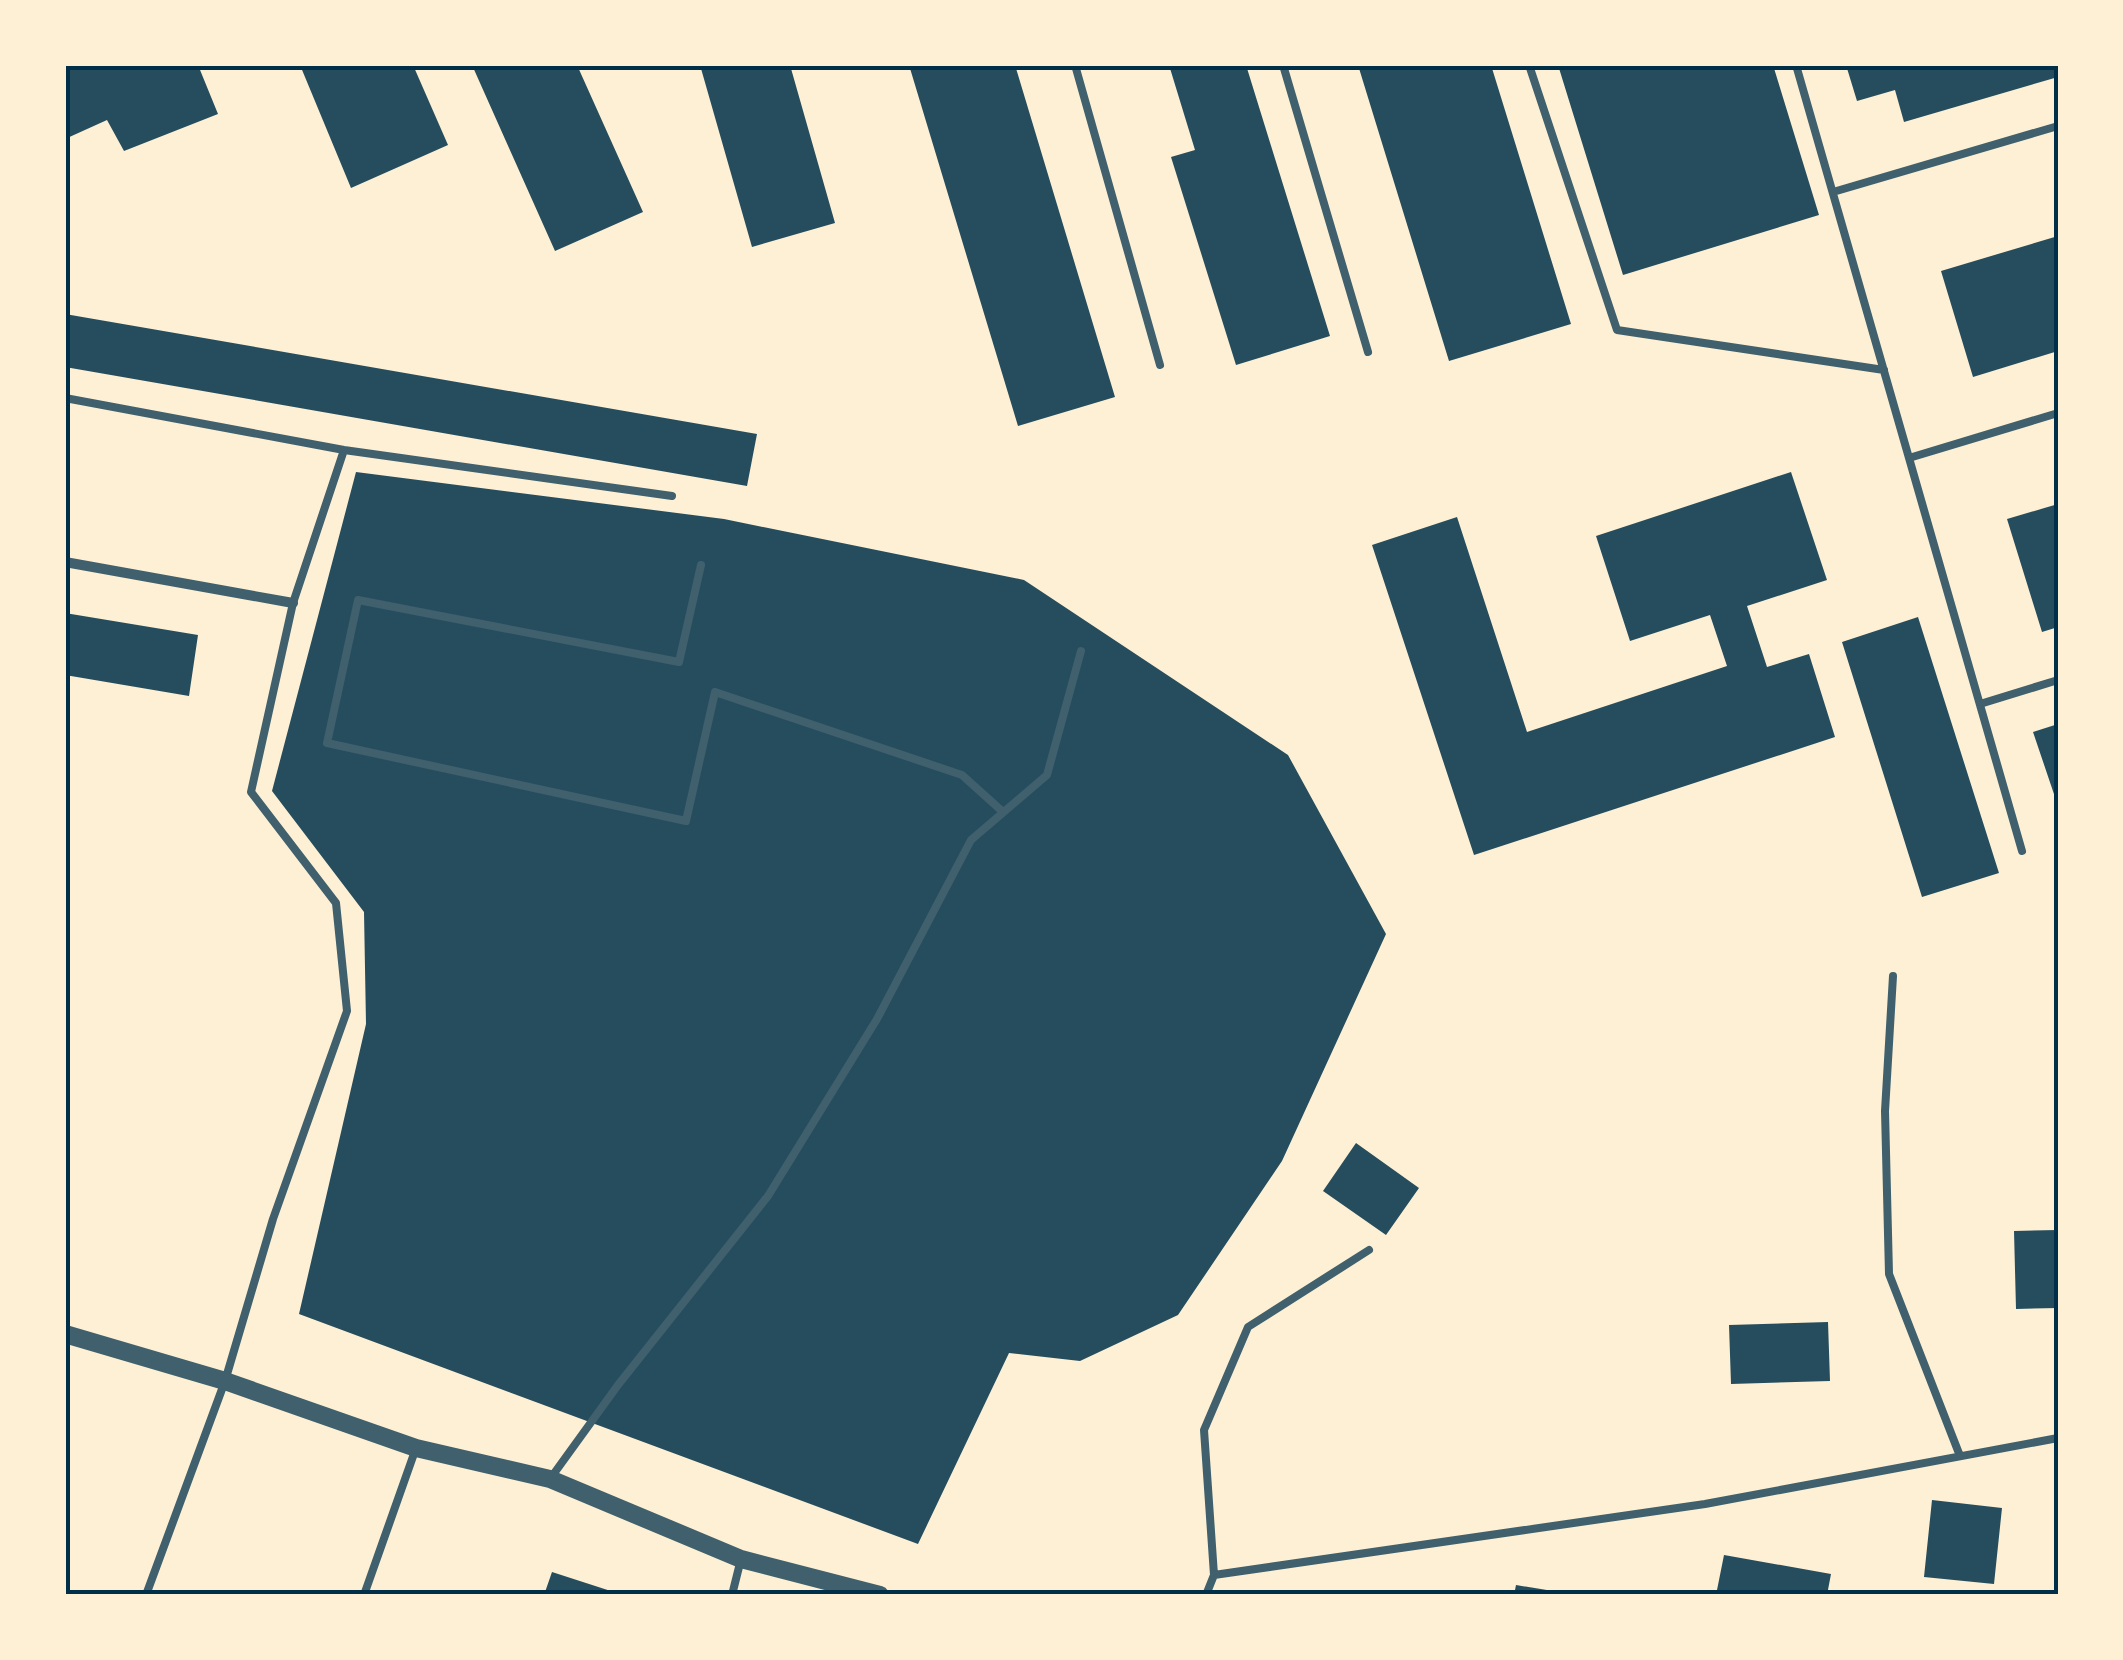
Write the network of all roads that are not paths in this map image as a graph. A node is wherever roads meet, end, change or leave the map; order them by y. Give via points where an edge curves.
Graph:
1 (1075, 65) edge
2 (1284, 65) edge
3 (1529, 65) edge
4 (1796, 65) edge
5 (2058, 126) edge
6 (1833, 192) junction
7 (1368, 352) dead end
8 (1160, 365) dead end
9 (1884, 370) junction
10 (65, 398) edge
11 (2058, 412) edge
12 (344, 450) junction
13 (1910, 458) junction
14 (672, 496) dead end
15 (65, 562) edge
16 (701, 565) dead end
17 (294, 604) junction
18 (1082, 651) dead end
19 (2058, 680) edge
20 (1980, 704) junction
21 (1003, 812) junction
22 (2022, 851) dead end
23 (1893, 976) dead end
24 (1369, 1250) dead end
25 (65, 1334) edge
26 (225, 1381) junction
27 (2058, 1438) edge
28 (416, 1448) junction
29 (1960, 1456) junction
30 (550, 1479) junction
31 (741, 1559) junction
32 (1214, 1575) junction
33 (146, 1595) edge
34 (364, 1595) edge
35 (732, 1595) edge
36 (880, 1595) edge
37 (1206, 1595) edge

1 - 8 lane
2 - 7 lane
3 - 9 lane via 1617,330
4 - 6 lane
5 - 6 lane
6 - 9 lane
9 - 13 lane
10 - 12 lane
11 - 13 lane
12 - 14 lane
12 - 17 lane
13 - 20 lane
15 - 17 street
16 - 21 lane via 679,662 358,600 327,743 686,822 715,692 962,775
17 - 26 lane via 252,792 336,903 347,1011 273,1219
18 - 21 lane via 1047,775
19 - 20 lane
20 - 22 lane
21 - 30 lane via 970,840 877,1018 768,1196
23 - 29 lane via 1885,1111 1889,1274
24 - 32 lane via 1248,1327 1204,1430
25 - 26 street
26 - 28 street
26 - 33 lane
27 - 29 lane
28 - 30 street
28 - 34 lane
29 - 32 lane via 1706,1504
30 - 31 street
31 - 35 lane
31 - 36 street
32 - 37 lane

